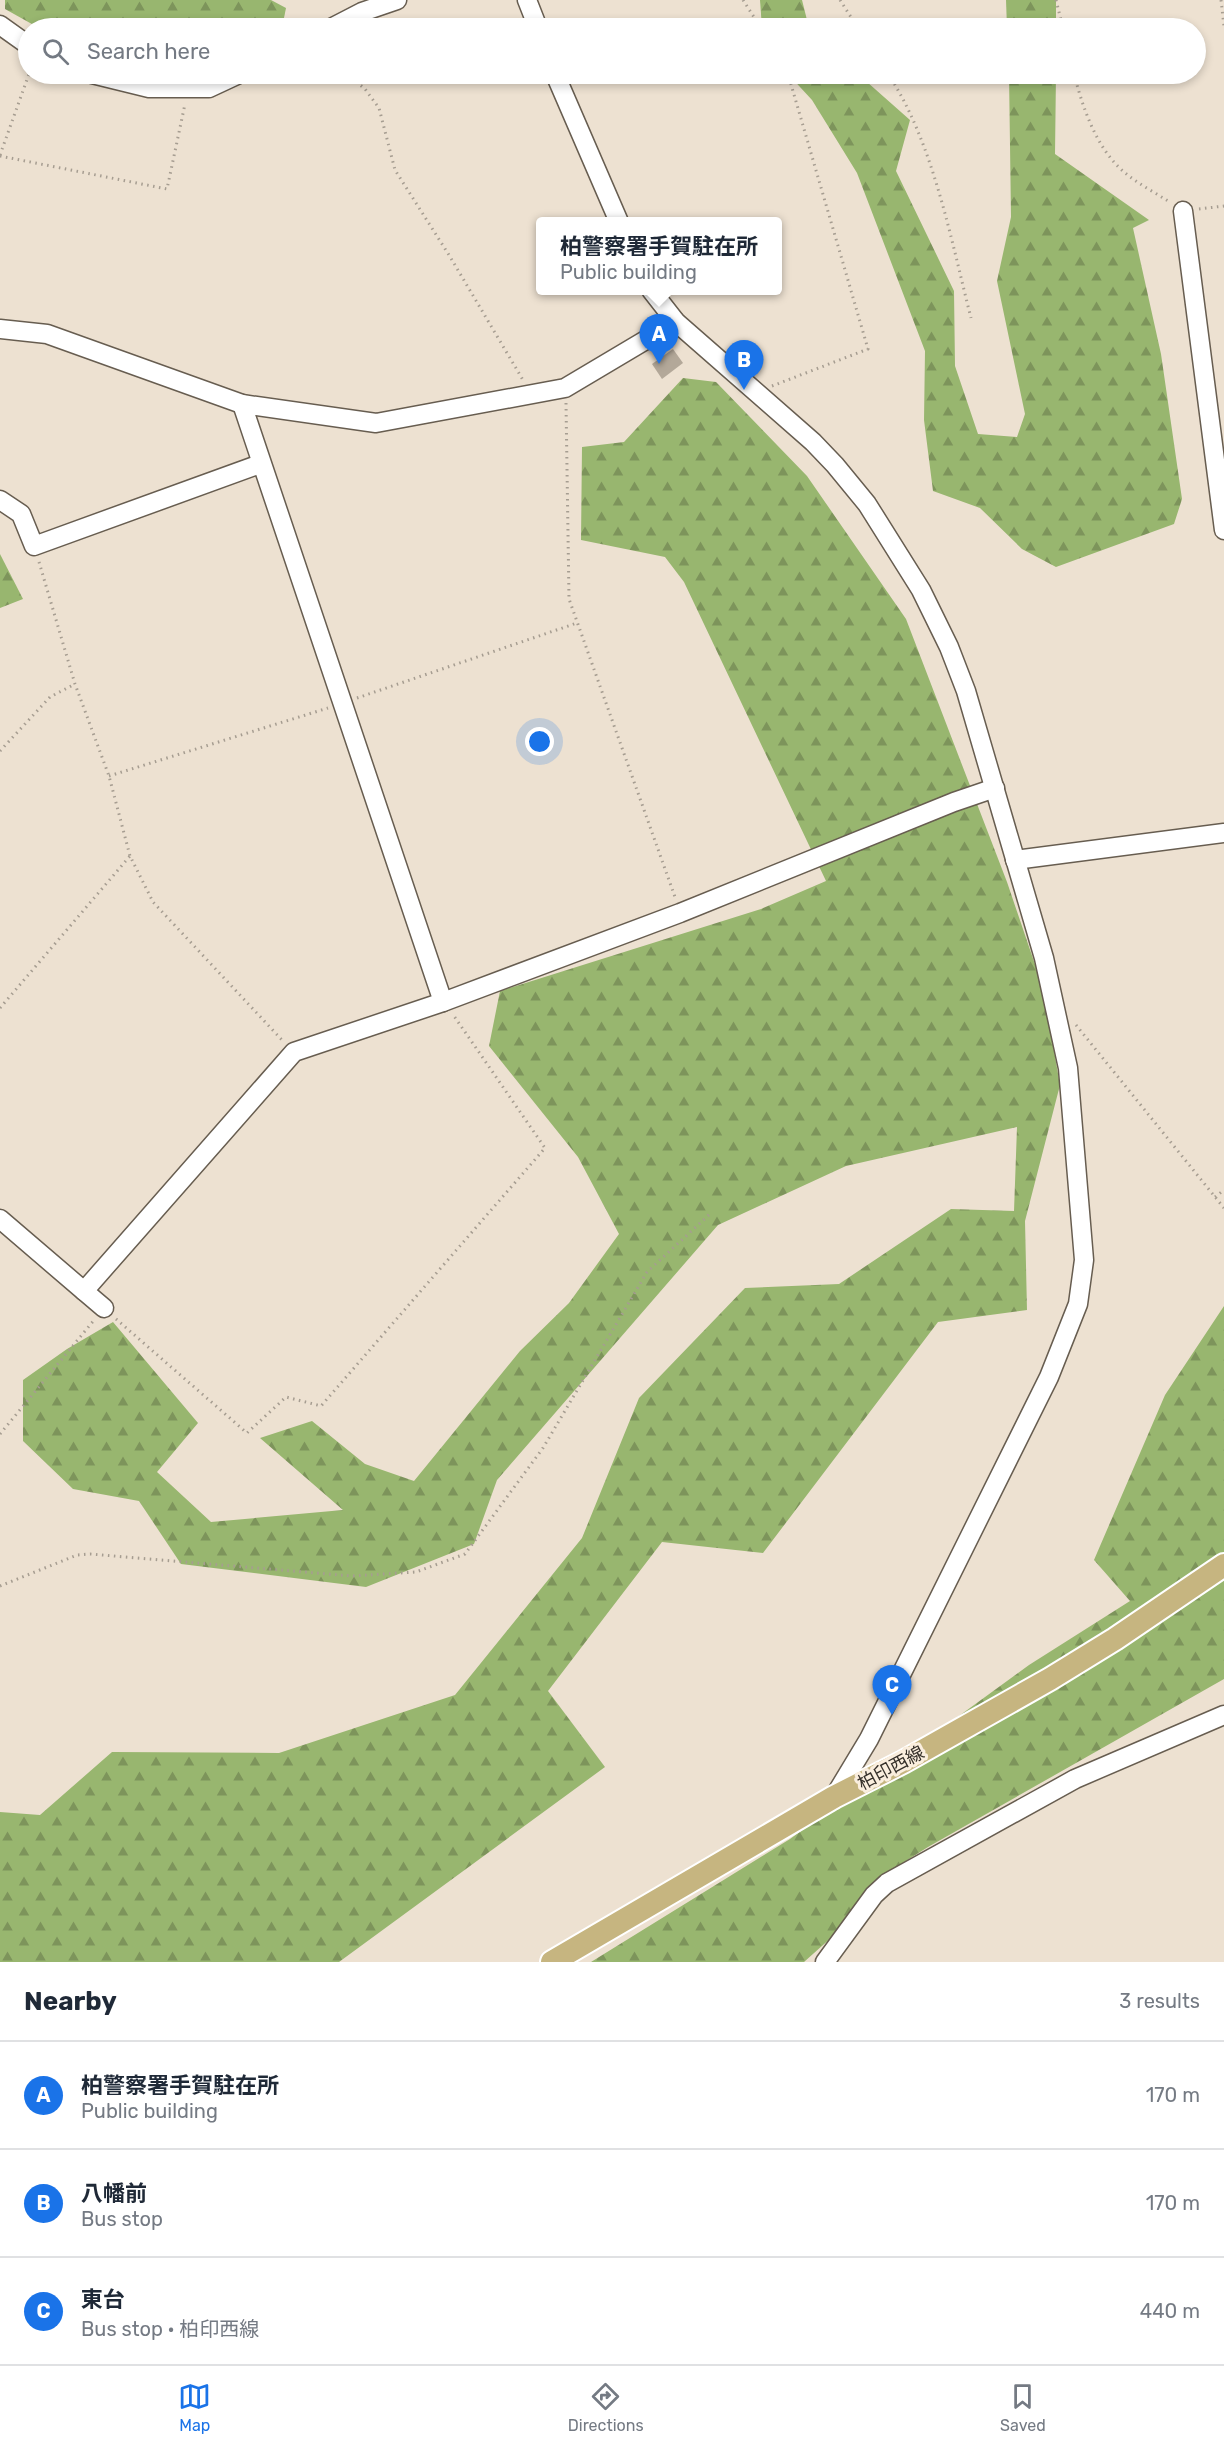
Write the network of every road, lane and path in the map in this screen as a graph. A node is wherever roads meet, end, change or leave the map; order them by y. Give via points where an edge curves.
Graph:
1 (397, 0) edge
2 (527, 0) edge
3 (743, 0) edge
4 (840, 0) edge
5 (1056, 0) edge
6 (1221, 0) edge
7 (360, 6) edge
8 (344, 18) edge
9 (533, 18) edge
10 (755, 18) edge
11 (852, 18) edge
12 (1060, 18) edge
13 (0, 25) edge
14 (1224, 26) edge
15 (18, 38) edge
16 (25, 84) edge
17 (133, 84) edge
18 (218, 84) edge
19 (359, 84) edge
20 (559, 84) edge
21 (791, 84) edge
22 (895, 84) edge
23 (1077, 84) edge
24 (189, 88) junction
25 (0, 155) edge
26 (1224, 206) edge
27 (1183, 211) junction
28 (617, 217) edge
29 (654, 295) edge
30 (971, 318) dead end
31 (676, 322) junction
32 (0, 329) edge
33 (565, 388) junction
34 (756, 392) junction
35 (531, 394) junction
36 (242, 404) junction
37 (260, 464) junction
38 (0, 500) edge
39 (1224, 530) edge
40 (34, 546) junction
41 (75, 684) junction
42 (0, 751) edge
43 (995, 788) junction
44 (1224, 833) edge
45 (130, 856) junction
46 (1015, 860) junction
47 (680, 913) junction
48 (443, 1002) junction
49 (0, 1008) edge
50 (1057, 1014) junction
51 (294, 1052) junction
52 (1224, 1190) edge
53 (1215, 1197) junction
54 (1224, 1208) edge
55 (711, 1214) dead end
56 (0, 1219) edge
57 (84, 1291) junction
58 (104, 1308) junction
59 (0, 1434) edge
60 (1224, 1565) edge
61 (0, 1586) edge
62 (1224, 1715) edge
63 (834, 1797) junction
64 (552, 1962) edge
65 (825, 1962) edge

1 - 7 street
2 - 9 street
3 - 10 path
4 - 11 path
5 - 12 path
6 - 14 path
7 - 8 street
13 - 15 street
16 - 25 path
17 - 24 street
18 - 24 street
19 - 35 path via 379,108 395,170
20 - 28 street
21 - 34 path via 868,349
22 - 30 path via 936,181
23 - 27 path via 1102,147 1124,172
24 - 25 path via 167,189
26 - 27 path
27 - 39 street
29 - 31 street
31 - 33 street
31 - 34 street
32 - 36 street via 47,334
33 - 35 street
33 - 47 path via 569,599
34 - 43 street via 835,465 867,504 921,590 966,691
35 - 36 street via 376,423
36 - 37 street
37 - 40 street
37 - 48 street
38 - 40 street via 21,514
40 - 41 path
41 - 42 path via 50,697
41 - 45 path via 109,776
43 - 46 street
43 - 47 street
44 - 46 street
45 - 49 path
45 - 51 path via 153,902
46 - 50 street
47 - 48 street
48 - 51 street
48 - 58 path via 545,1148 321,1407 286,1396 247,1433
50 - 53 path via 1071,1019
50 - 63 street via 1068,1068 1084,1260 1078,1304 1048,1377 869,1739
51 - 57 street
52 - 53 path
53 - 54 path
55 - 61 path via 647,1272 543,1448 465,1554 416,1572 352,1576 90,1554 77,1555
56 - 57 street
57 - 58 street
58 - 59 path
60 - 63 main road, 柏印西線 via 1050,1679
62 - 65 street via 1075,1779 887,1883
63 - 64 main road, 柏印西線

